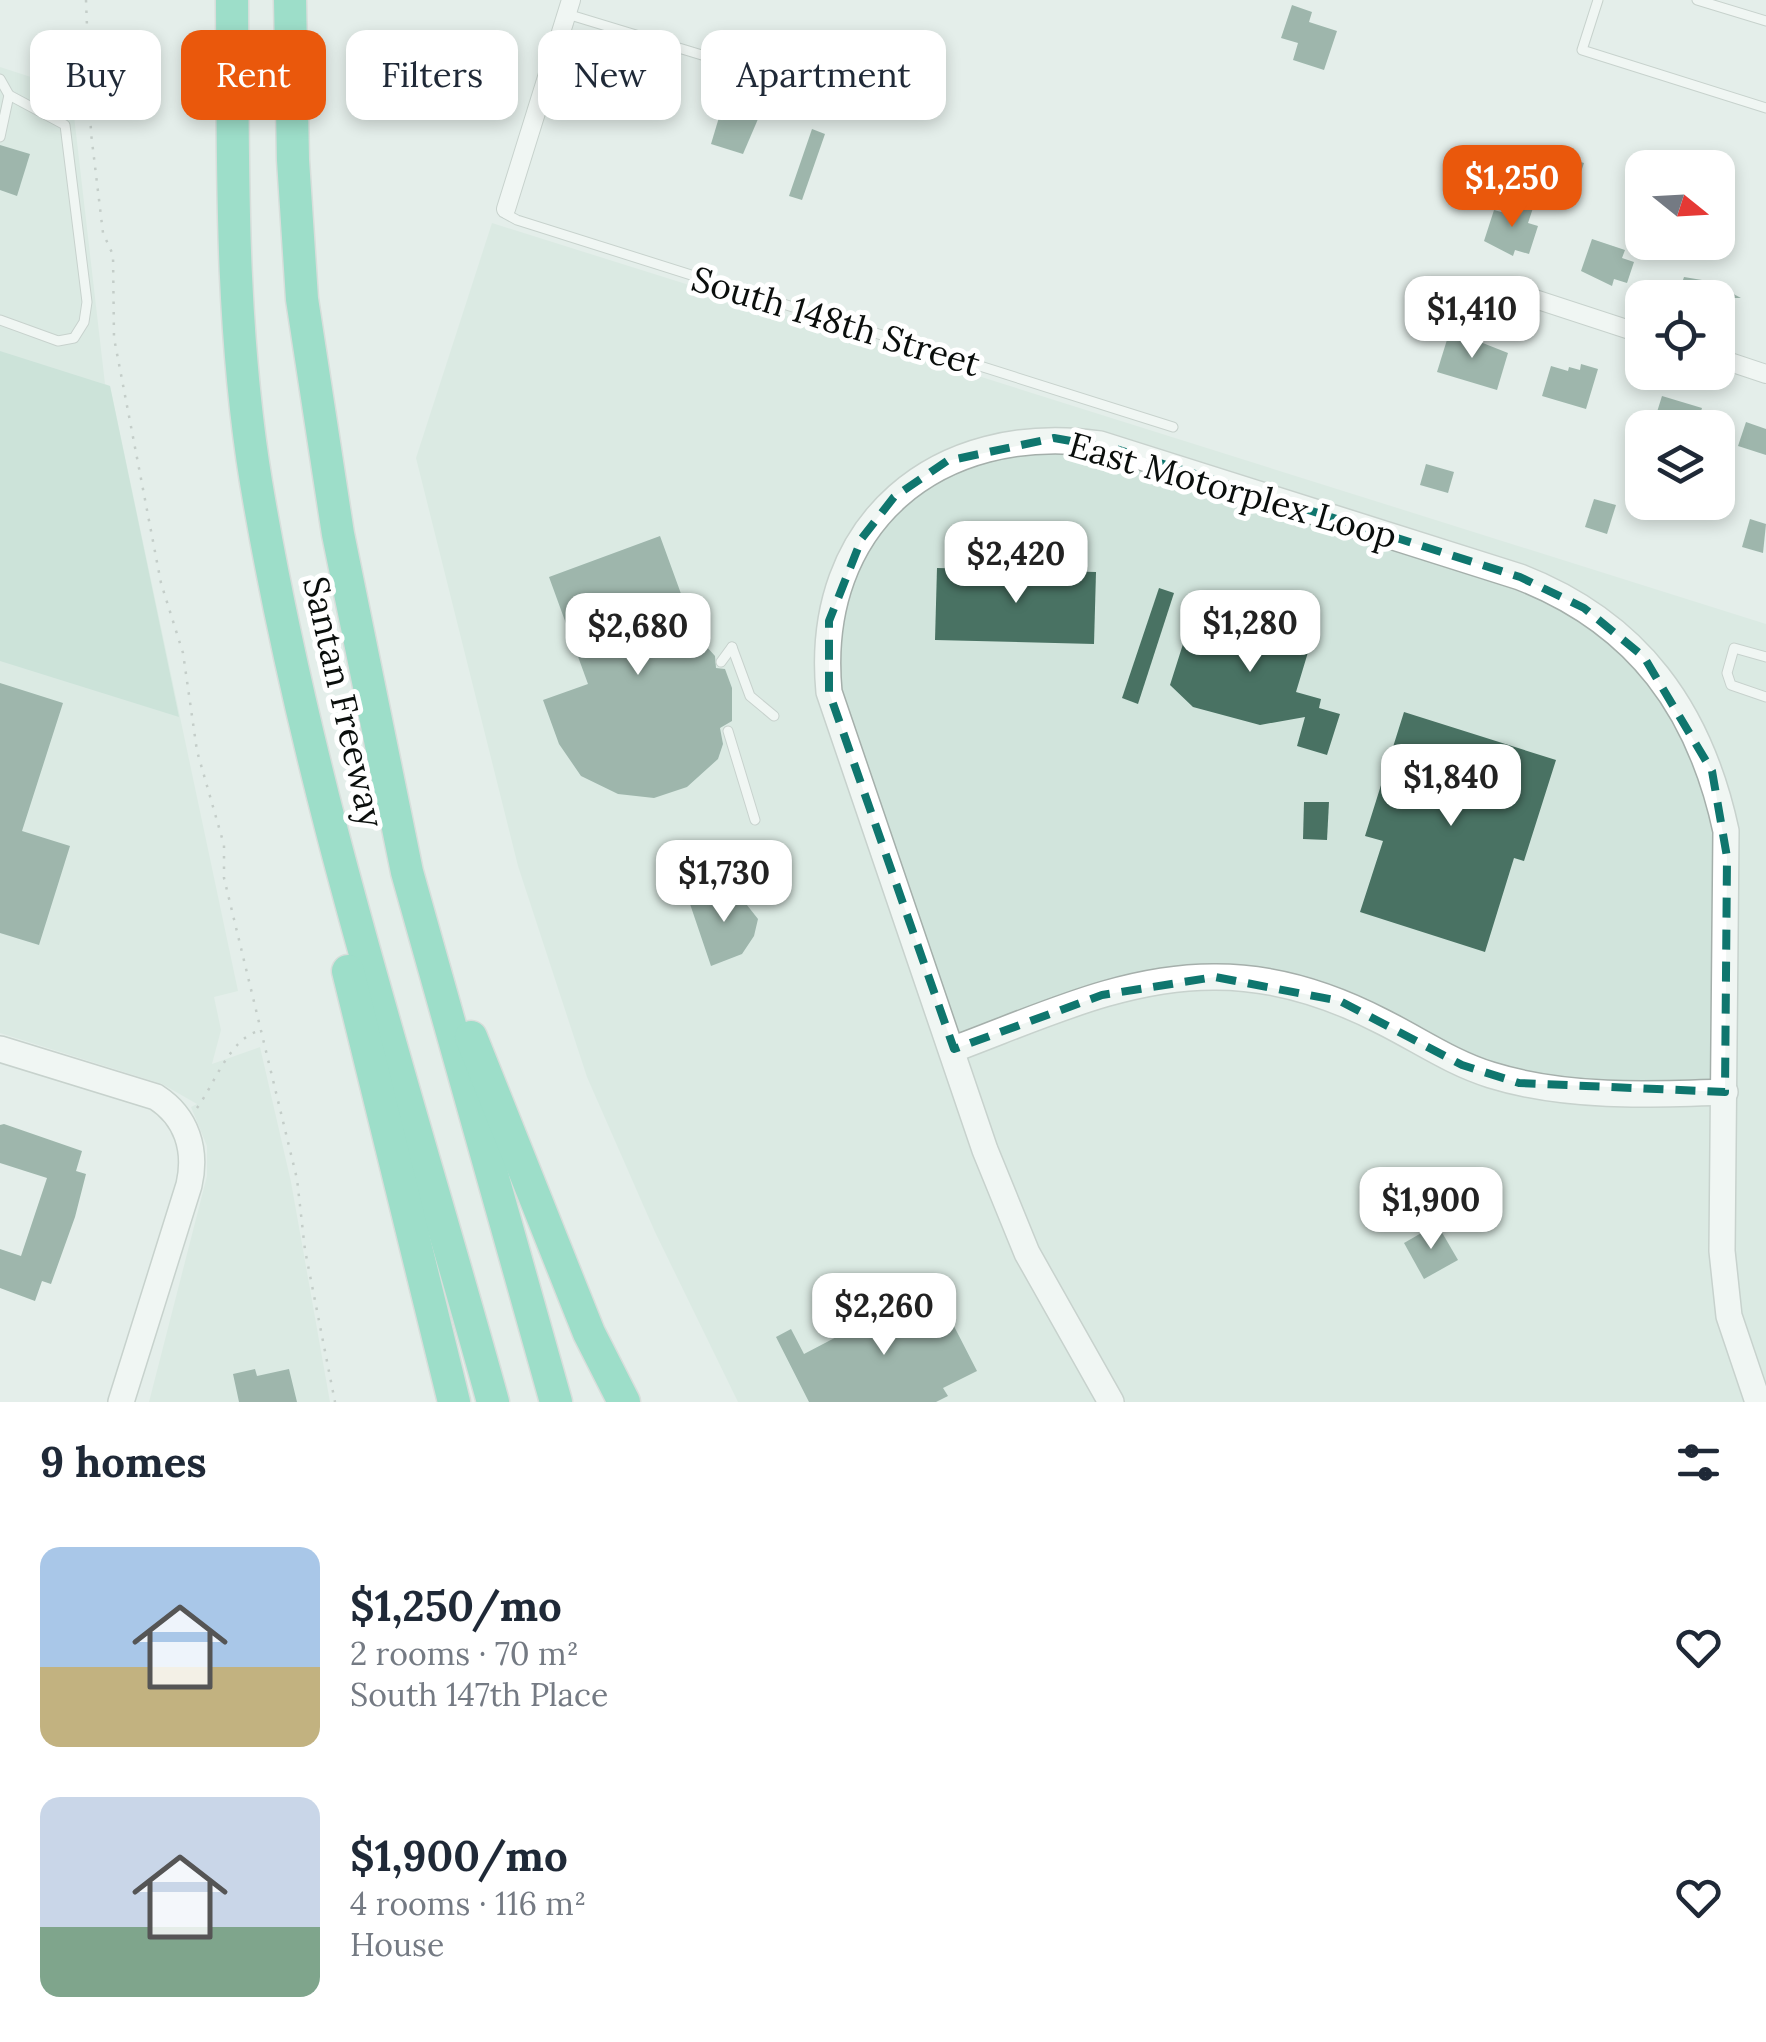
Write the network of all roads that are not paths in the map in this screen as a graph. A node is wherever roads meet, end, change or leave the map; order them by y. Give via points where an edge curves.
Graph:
1 (232, 0) edge
2 (290, 0) edge
3 (1598, 0) edge
4 (1697, 0) edge
5 (569, 7) edge
6 (1766, 21) edge
7 (701, 54) edge
8 (0, 80) edge
9 (9, 95) junction
10 (1766, 108) edge
11 (0, 137) edge
12 (506, 208) joint
13 (1535, 298) dead end
14 (0, 320) edge
15 (1625, 328) edge
16 (1735, 364) edge
17 (1766, 374) edge
18 (1173, 426) dead end
19 (1766, 658) edge
20 (721, 662) dead end
21 (1766, 697) edge
22 (774, 716) dead end
23 (728, 731) dead end
24 (320, 790) junction
25 (755, 820) dead end
26 (408, 872) junction
27 (0, 1049) edge
28 (954, 1049) junction
29 (1724, 1092) junction
30 (121, 1402) edge
31 (454, 1402) edge
32 (494, 1402) edge
33 (556, 1402) edge
34 (624, 1402) edge
35 (1111, 1402) edge
36 (1758, 1402) edge

1 - 24 highway, Santan Freeway via 236,293 256,479
2 - 26 highway, Santan Freeway via 302,299 338,534
3 - 10 lane via 1582,50
4 - 6 lane
5 - 7 lane
5 - 12 street
8 - 9 lane
9 - 11 lane
9 - 14 lane via 65,126 88,302 74,338 58,341
12 - 18 lane, South 148th Street via 517,220
13 - 15 street
16 - 17 street
19 - 21 lane via 1734,648 1727,673 1732,685
20 - 22 lane via 732,647 750,696
23 - 25 lane
24 - 31 highway via 324,870
24 - 32 highway, Santan Freeway
26 - 33 highway, Santan Freeway
26 - 34 highway via 440,933 475,1049 589,1333
27 - 30 street via 156,1097 183,1124 193,1159 189,1185
28 - 29 street via 1102,995 1215,977 1263,981 1340,1001 1462,1065 1519,1083 1585,1092
28 - 29 street, East Motorplex Loop via 828,692 828,621 851,556 894,497 972,451 1054,438 1100,444 1520,577 1584,608 1644,657 1696,734 1726,831
28 - 35 street, East Motorplex Loop via 1027,1253
29 - 36 street, East Motorplex Loop via 1728,1316

